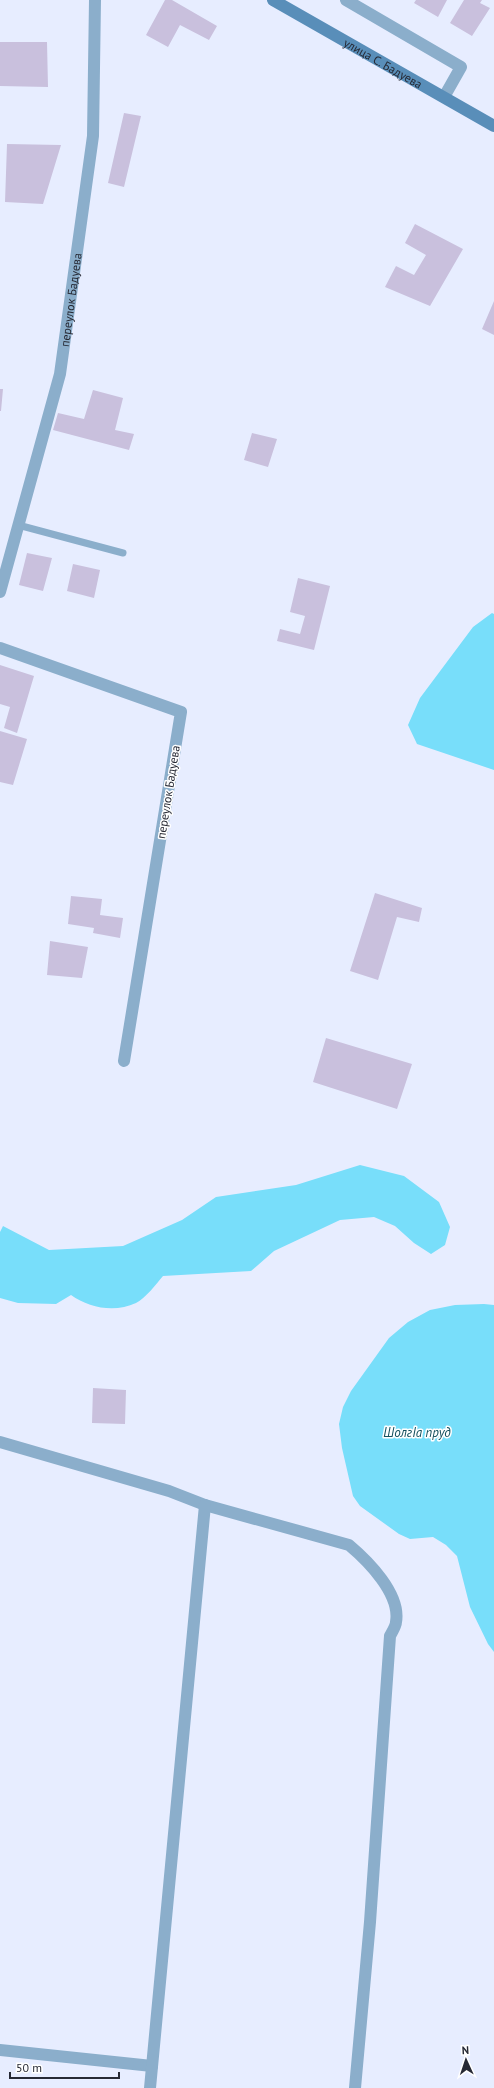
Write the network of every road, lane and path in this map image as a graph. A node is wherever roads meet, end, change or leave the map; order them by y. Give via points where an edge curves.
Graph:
1 (95, 0) edge
2 (273, 0) edge
3 (346, 0) edge
4 (444, 97) junction
5 (494, 126) edge
6 (18, 525) junction
7 (123, 553) dead end
8 (0, 592) edge
9 (0, 648) edge
10 (124, 1061) dead end
11 (0, 1442) edge
12 (205, 1505) junction
13 (0, 2050) edge
14 (152, 2066) junction
15 (150, 2088) edge
16 (355, 2088) edge

1 - 6 street, переулок Бадуева via 93,136 60,374
2 - 4 main road, улица С. Бадуева
3 - 4 street via 461,67
4 - 5 main road, улица С. Бадуева
6 - 7 lane
6 - 8 street, переулок Бадуева
9 - 10 street, переулок Бадуева via 181,712
11 - 12 street via 169,1491
12 - 14 street
12 - 16 street via 349,1544 365,1558 395,1601 396,1622 390,1636 370,1922
13 - 14 street
14 - 15 street

